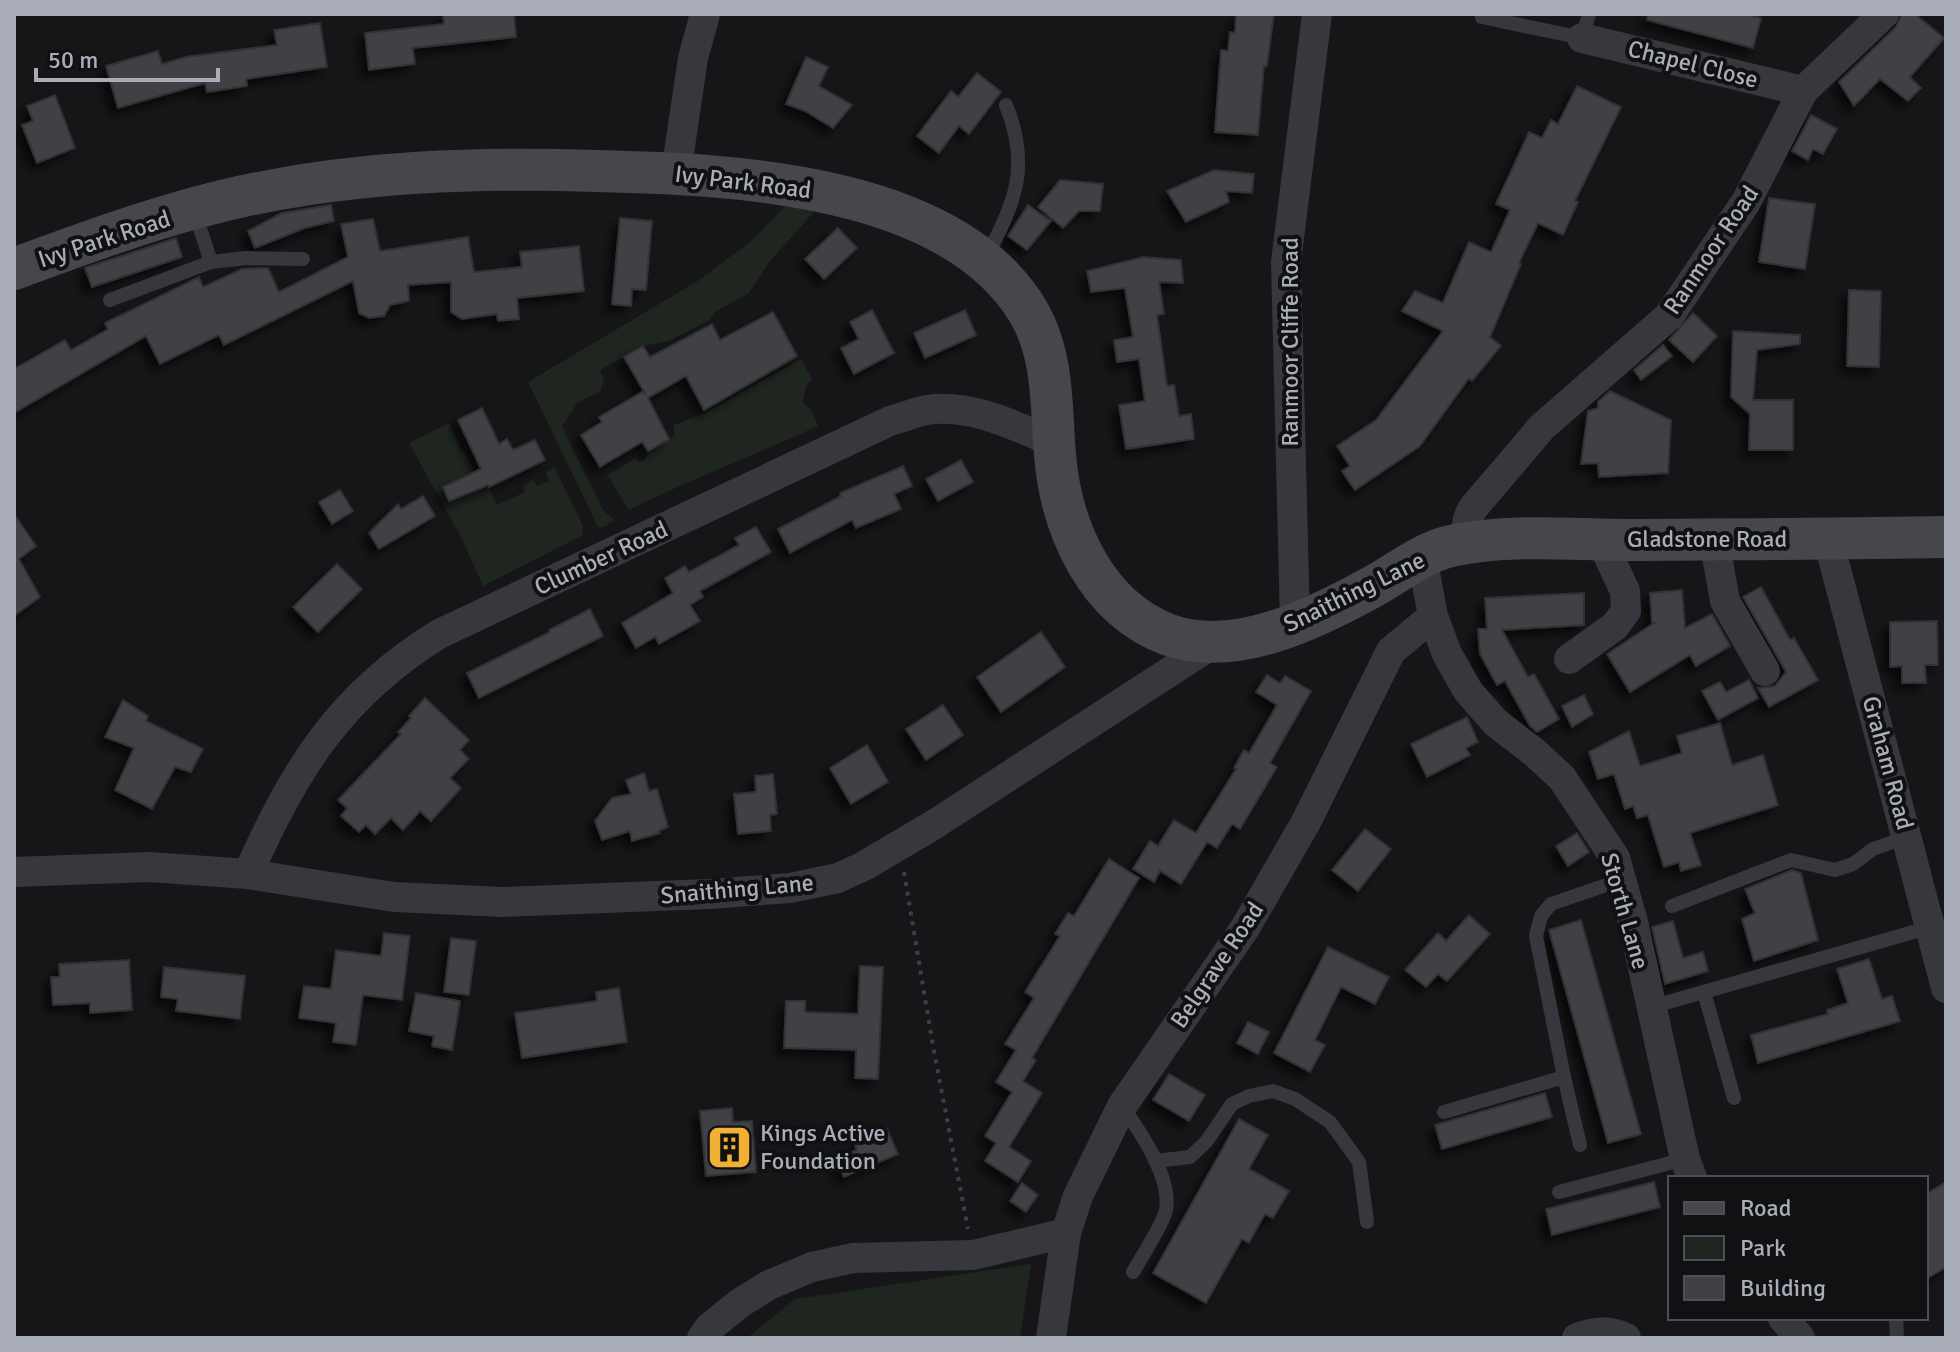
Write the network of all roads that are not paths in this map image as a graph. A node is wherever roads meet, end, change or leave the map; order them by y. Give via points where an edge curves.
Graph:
1 (705, 14) edge
2 (1317, 14) edge
3 (1482, 14) edge
4 (1884, 14) edge
5 (1586, 26) edge
6 (1803, 91) junction
7 (1006, 105) dead end
8 (676, 173) junction
9 (194, 210) junction
10 (303, 259) dead end
11 (211, 262) junction
12 (984, 262) junction
13 (14, 269) edge
14 (110, 300) dead end
15 (1054, 442) junction
16 (1946, 537) edge
17 (1714, 539) junction
18 (1828, 539) junction
19 (1601, 540) junction
20 (1469, 544) junction
21 (1422, 557) junction
22 (1433, 616) junction
23 (1295, 623) junction
24 (1214, 643) junction
25 (1569, 659) dead end
26 (1765, 671) dead end
27 (1907, 837) junction
28 (14, 872) edge
29 (248, 874) junction
30 (1621, 880) junction
31 (1672, 906) dead end
32 (1931, 927) junction
33 (1946, 988) edge
34 (1704, 992) junction
35 (1651, 1007) junction
36 (1564, 1077) junction
37 (1734, 1098) dead end
38 (1122, 1106) junction
39 (1444, 1112) dead end
40 (1580, 1145) dead end
41 (1155, 1161) junction
42 (1689, 1168) edge
43 (1559, 1192) dead end
44 (1367, 1222) dead end
45 (1066, 1233) junction
46 (1133, 1272) dead end
47 (702, 1338) edge
48 (1051, 1338) edge
49 (1577, 1338) edge
50 (1626, 1338) edge

1 - 8 street
2 - 23 street, Ranmoor Cliffe Road via 1286,262
3 - 5 lane
4 - 6 street, Ranmoor Road
5 - 6 street, Chapel Close
6 - 20 street, Ranmoor Road via 1746,202 1683,298 1542,427 1507,467 1467,518
7 - 12 lane via 1019,147 1018,166 1006,218
8 - 9 street, Ivy Park Road via 525,169 375,175 238,197
8 - 12 street, Ivy Park Road via 799,186 851,198 930,228
9 - 11 lane
9 - 13 street, Ivy Park Road
10 - 11 lane
11 - 14 lane
12 - 15 street, Ivy Park Road via 1016,294 1036,327 1049,376
15 - 24 street, Ivy Park Road via 1069,521 1106,591 1154,628
15 - 29 street, Clumber Road via 962,410 927,410 890,421 439,634 381,676 329,729 300,769
16 - 18 street, Gladstone Road
17 - 18 street, Gladstone Road
17 - 19 street, Gladstone Road
17 - 26 street via 1725,601
18 - 27 street, Graham Road
19 - 20 street, Gladstone Road
19 - 25 street via 1625,591 1626,611 1615,626
20 - 21 street, Snaithing Lane
21 - 22 street, Storth Lane
21 - 23 street, Snaithing Lane
22 - 30 street, Storth Lane via 1468,691 1495,722 1562,778 1615,858
22 - 38 street, Belgrave Road via 1391,651 1306,822 1245,928
23 - 24 street, Snaithing Lane
24 - 29 street, Snaithing Lane via 900,845 838,878 790,888 503,902 394,897
27 - 31 lane via 1835,870 1791,860
27 - 32 street, Graham Road
28 - 29 street, Snaithing Lane via 149,867
30 - 35 street, Storth Lane
30 - 36 lane via 1551,904 1541,916 1536,936
32 - 33 street, Graham Road
32 - 34 lane
34 - 35 lane
34 - 37 lane
35 - 42 street, Storth Lane
36 - 39 lane
36 - 40 lane
38 - 41 lane
38 - 45 street, Belgrave Road
41 - 44 lane via 1190,1157 1232,1104 1273,1091 1330,1122 1359,1162
41 - 46 lane via 1166,1210
42 - 43 lane
45 - 47 street via 973,1255 853,1258 812,1267 740,1303
45 - 48 street, Belgrave Road
49 - 50 street via 1613,1332

